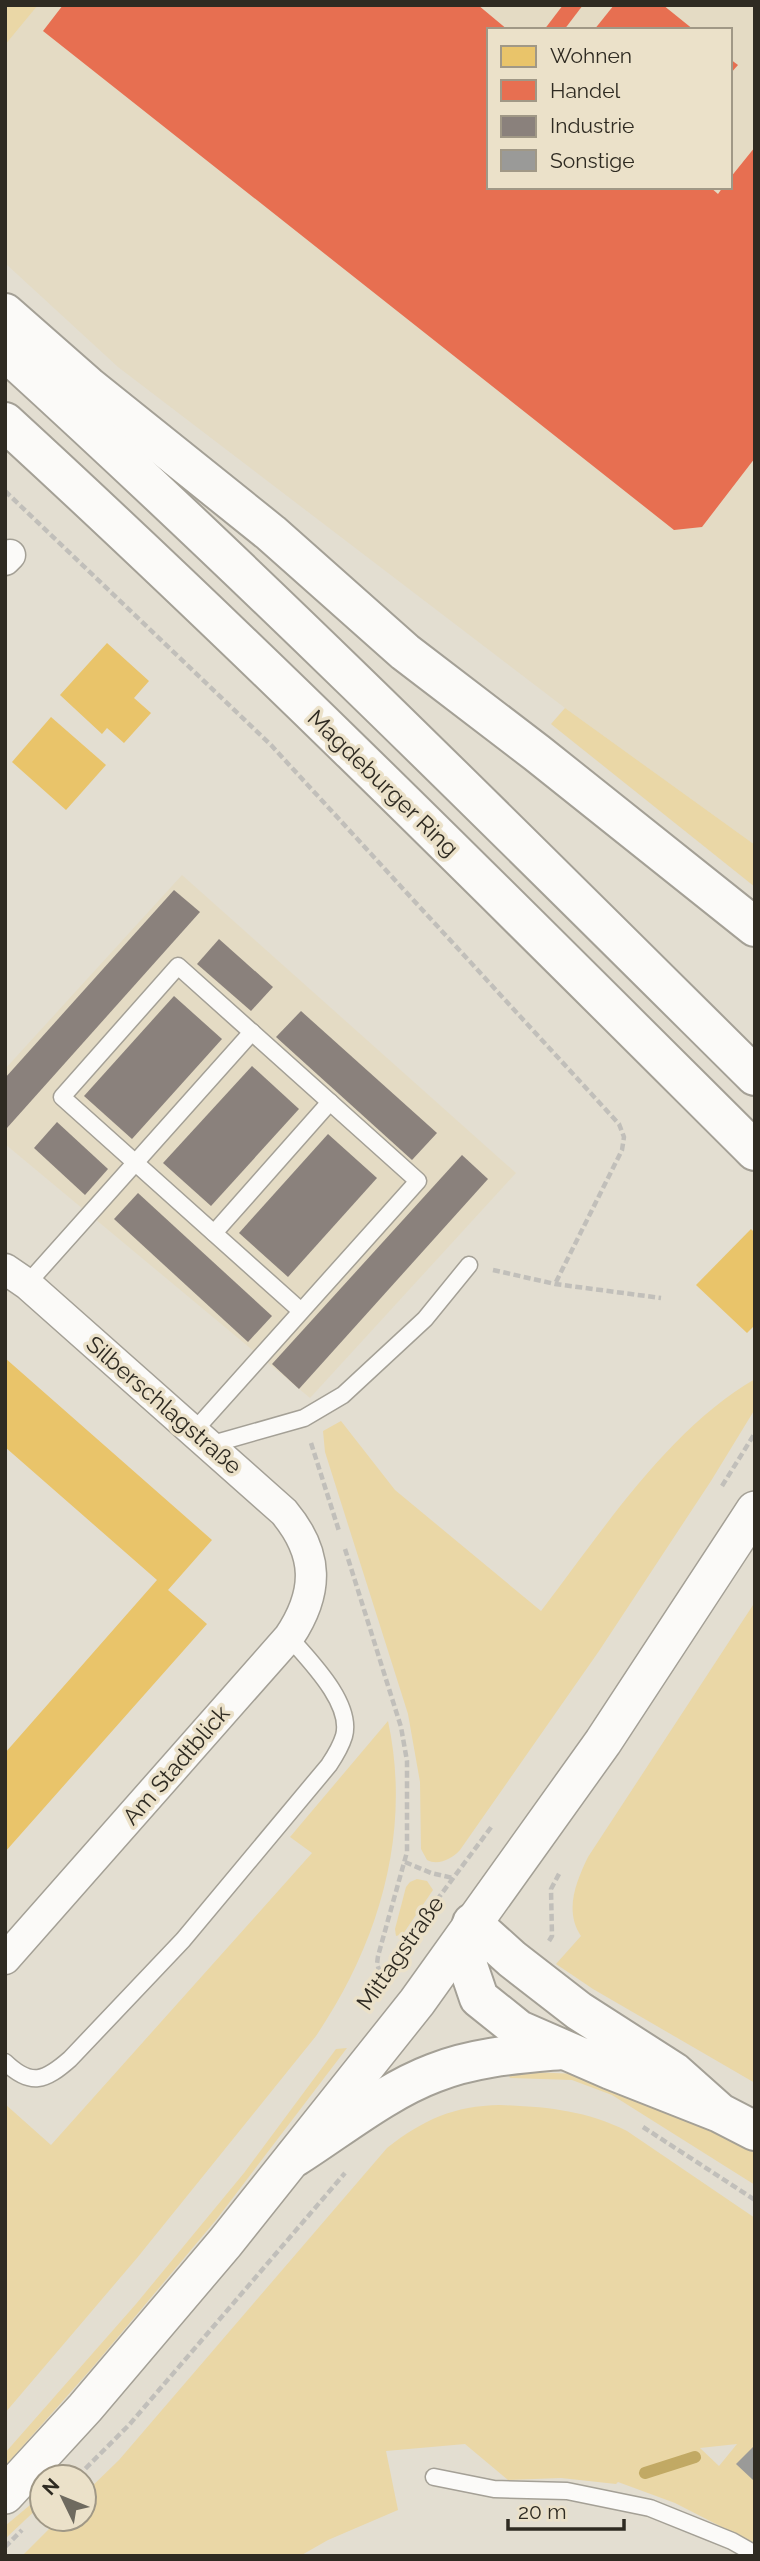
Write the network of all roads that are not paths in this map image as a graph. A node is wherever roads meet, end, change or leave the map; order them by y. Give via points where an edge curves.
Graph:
1 (5, 313) edge
2 (5, 351) edge
3 (5, 422) edge
4 (755, 927) edge
5 (252, 1032) junction
6 (755, 1076) edge
7 (330, 1102) junction
8 (755, 1151) edge
9 (136, 1163) junction
10 (214, 1233) junction
11 (469, 1265) road end
12 (16, 1277) edge
13 (301, 1311) junction
14 (202, 1438) junction
15 (755, 1510) edge
16 (308, 1555) joint
17 (289, 1637) junction
18 (472, 1923) junction
19 (5, 1959) edge
20 (564, 2050) junction
21 (5, 2062) edge
22 (720, 2113) junction
23 (755, 2131) edge
24 (295, 2157) junction
25 (434, 2477) dead end
26 (5, 2495) edge
27 (755, 2554) edge

1 - 4 highway via 271,533 405,652
2 - 6 highway via 413,737
3 - 8 highway, Magdeburger Ring via 541,937
5 - 7 lane
5 - 9 lane
5 - 9 lane via 178,966 62,1097
7 - 10 lane
7 - 13 lane via 418,1181
9 - 10 lane
9 - 12 lane
10 - 13 lane
11 - 14 lane via 425,1319 342,1395 304,1418
12 - 14 street, Silberschlagstraße
13 - 14 lane
14 - 16 street, Silberschlagstraße via 284,1512
15 - 18 street, Mittagstraße via 603,1742
16 - 17 street, Am Stadtblick via 310,1596
17 - 19 street, Am Stadtblick
17 - 21 lane via 326,1681 343,1715 344,1736 329,1765 183,1940 70,2059 53,2073 33,2079
18 - 20 highway via 465,1957 479,1998 519,2030
18 - 22 highway via 579,2011 674,2072
18 - 24 street, Mittagstraße
20 - 22 highway
20 - 24 highway via 495,2057 433,2073
22 - 23 highway
24 - 26 street, Mittagstraße via 129,2357
25 - 27 lane via 494,2489 567,2491 650,2508

